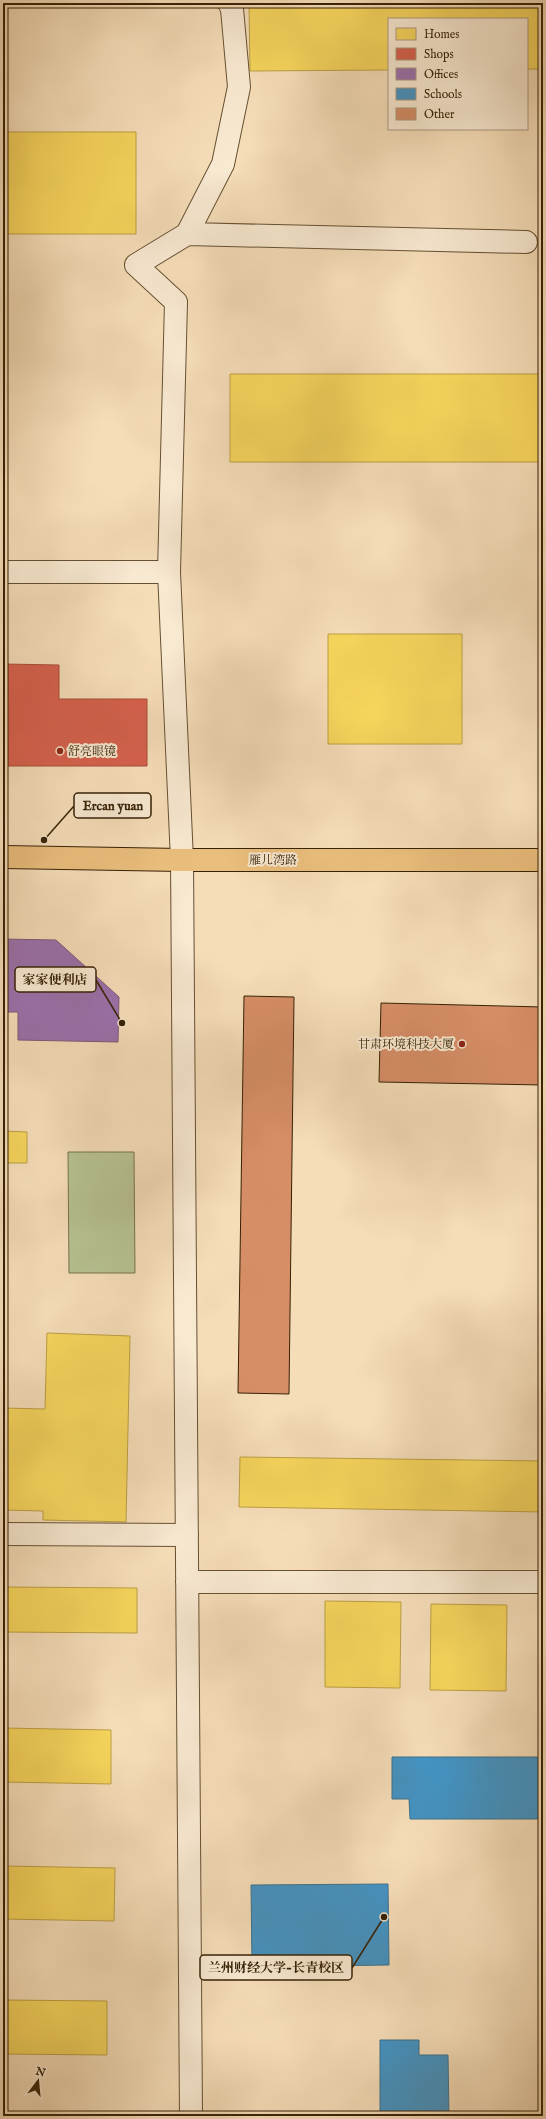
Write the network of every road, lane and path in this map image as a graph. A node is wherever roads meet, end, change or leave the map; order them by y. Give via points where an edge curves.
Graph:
1 (229, 3) edge
2 (187, 234) junction
3 (526, 242) dead end
4 (3, 572) edge
5 (169, 572) junction
6 (3, 857) edge
7 (182, 860) junction
8 (543, 860) edge
9 (3, 1534) edge
10 (187, 1535) junction
11 (187, 1582) junction
12 (543, 1582) edge
13 (191, 2116) edge

1 - 2 street via 232,9 239,87 223,164
2 - 3 street
2 - 5 street via 136,265 176,302
4 - 5 street
5 - 7 street
6 - 7 main road, 雁儿湾路
7 - 8 main road, 雁儿湾路
7 - 10 street
9 - 10 street
10 - 11 street
11 - 12 street
11 - 13 street

